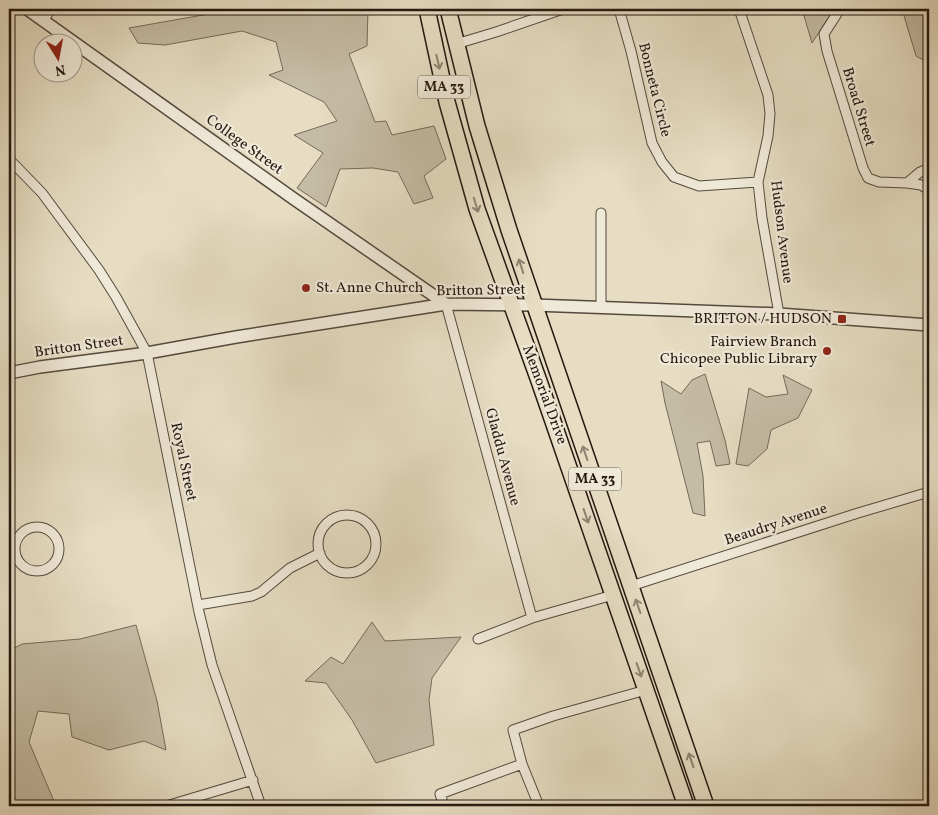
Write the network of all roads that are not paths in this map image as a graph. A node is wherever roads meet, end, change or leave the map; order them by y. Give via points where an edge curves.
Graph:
1 (27, 9) edge
2 (51, 9) edge
3 (427, 9) edge
4 (448, 9) edge
5 (563, 9) edge
6 (619, 9) edge
7 (739, 9) edge
8 (840, 9) edge
9 (43, 21) junction
10 (456, 44) junction
11 (9, 159) edge
12 (929, 168) edge
13 (758, 182) junction
14 (907, 183) junction
15 (929, 190) edge
16 (601, 213) dead end
17 (446, 304) junction
18 (512, 305) junction
19 (534, 305) junction
20 (601, 308) junction
21 (779, 314) junction
22 (929, 325) edge
23 (147, 353) junction
24 (9, 373) edge
25 (929, 492) edge
26 (320, 553) junction
27 (12, 557) edge
28 (631, 586) junction
29 (613, 595) junction
30 (198, 605) junction
31 (532, 618) junction
32 (478, 639) dead end
33 (646, 690) junction
34 (522, 764) junction
35 (252, 780) junction
36 (166, 806) edge
37 (261, 806) edge
38 (444, 806) edge
39 (539, 806) edge
40 (686, 806) edge
41 (706, 806) edge

1 - 9 street, College Street
2 - 9 street
3 -> 18 main road, Memorial Drive / MA 33 via 466,174
4 - 10 main road, Memorial Drive / MA 33
5 - 10 street
6 - 13 street, Bonneta Circle via 652,143 674,177 699,186
7 - 13 street, Hudson Avenue via 769,102 768,136
8 - 14 street, Broad Street via 824,34 863,168 868,178 879,182
9 - 17 street, College Street
19 -> 10 main road, Memorial Drive / MA 33 via 487,161
11 - 23 street, Royal Street via 42,194 100,270
12 - 14 street
13 - 21 street, Hudson Avenue
14 - 15 street, Broad Street
16 - 20 street
17 - 18 street, Britton Street
17 - 23 street, Britton Street
17 - 31 street, Gladdu Avenue
18 - 19 street, Britton Street
18 -> 29 main road, Memorial Drive / MA 33
19 - 20 street, Britton Street
28 -> 19 main road, Memorial Drive / MA 33
20 - 21 street, Britton Street
21 - 22 street, Britton Street
23 - 24 street, Britton Street
23 - 30 street, Royal Street
25 - 28 street, Beaudry Avenue
26 - 26 street via 334,569 356,571 373,557 375,535 360,518 338,517 322,531
26 - 30 street via 290,568 252,596
27 - 27 street via 16,542 26,531 47,530 56,540 56,561 45,570 30,570
41 -> 28 main road, Memorial Drive / MA 33
29 - 31 street
29 -> 33 main road, Memorial Drive / MA 33
30 - 35 street, Royal Street via 212,665
31 - 32 street
33 - 34 street via 513,730
33 - 40 main road, Memorial Drive / MA 33
34 - 38 street via 440,794
34 - 39 street
35 - 36 street
35 - 37 street, Royal Street

